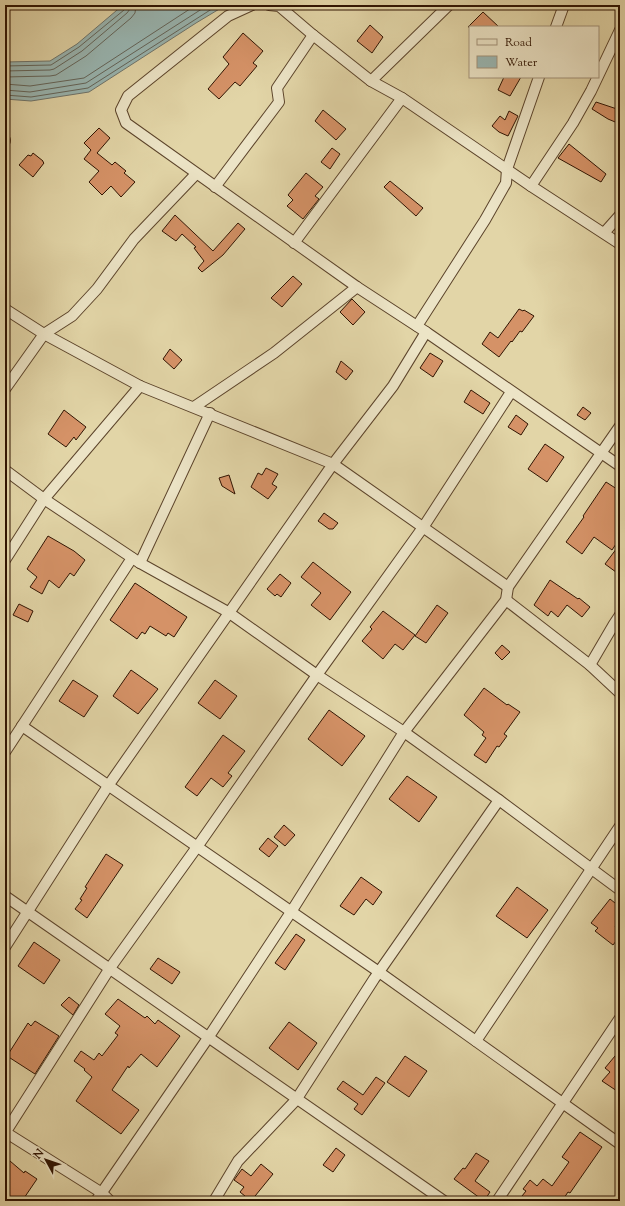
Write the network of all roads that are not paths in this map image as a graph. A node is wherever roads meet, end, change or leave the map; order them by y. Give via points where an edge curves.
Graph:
1 (252, 5) edge
2 (269, 5) edge
3 (449, 5) edge
4 (564, 5) edge
5 (556, 26) edge
6 (620, 30) edge
7 (313, 35) junction
8 (599, 74) edge
9 (539, 78) edge
10 (597, 78) edge
11 (371, 81) junction
12 (402, 98) junction
13 (508, 169) junction
14 (196, 174) junction
15 (531, 186) junction
16 (215, 187) junction
17 (620, 215) edge
18 (604, 233) junction
19 (294, 243) junction
20 (620, 244) edge
21 (357, 287) junction
22 (5, 309) edge
23 (416, 326) junction
24 (426, 332) junction
25 (44, 334) junction
26 (140, 386) junction
27 (5, 389) edge
28 (511, 392) junction
29 (194, 407) junction
30 (210, 413) junction
31 (620, 426) edge
32 (602, 454) junction
33 (333, 464) junction
34 (620, 466) edge
35 (5, 470) edge
36 (44, 499) junction
37 (424, 526) junction
38 (5, 560) edge
39 (136, 561) junction
40 (508, 587) junction
41 (506, 600) junction
42 (228, 612) junction
43 (620, 615) edge
44 (590, 665) junction
45 (317, 675) junction
46 (620, 693) edge
47 (22, 726) junction
48 (404, 732) junction
49 (5, 752) edge
50 (108, 786) junction
51 (499, 800) junction
52 (620, 826) edge
53 (197, 847) junction
54 (591, 868) junction
55 (620, 890) edge
56 (5, 896) edge
57 (28, 912) junction
58 (291, 912) junction
59 (5, 947) edge
60 (110, 968) junction
61 (379, 972) junction
62 (620, 1018) edge
63 (208, 1038) junction
64 (476, 1041) junction
65 (296, 1100) junction
66 (563, 1104) junction
67 (5, 1133) edge
68 (620, 1144) edge
69 (99, 1197) edge
70 (110, 1201) edge
71 (214, 1201) edge
72 (444, 1201) edge
73 (497, 1201) edge

1 - 14 street via 228,16 134,91 128,96 122,110 126,123
2 - 7 street via 279,6
3 - 11 street
4 - 5 street
6 - 8 street
7 - 11 street
7 - 16 street via 278,88 279,102
9 - 13 street
10 - 15 street via 573,123
11 - 12 street
12 - 13 street
12 - 19 street
13 - 15 street
13 - 23 street via 506,184 485,220
14 - 16 street
14 - 25 street via 134,239 97,289 72,316
15 - 18 street
16 - 19 street
17 - 18 street
18 - 20 street
19 - 21 street
21 - 23 street
21 - 29 street via 274,354
22 - 25 street
23 - 24 street
24 - 28 street
24 - 33 street via 393,386
25 - 26 street
25 - 27 street
26 - 29 street
26 - 36 street
28 - 32 street
28 - 37 street
29 - 30 street
30 - 33 street
30 - 39 street
31 - 32 street
32 - 34 street
32 - 40 street
33 - 37 street
33 - 42 street
35 - 36 street
36 - 38 street
36 - 39 street
37 - 40 street
37 - 45 street
39 - 42 street
39 - 47 street
40 - 41 street
41 - 44 street
41 - 48 street
42 - 45 street
42 - 50 street
43 - 44 street
44 - 46 street
45 - 48 street
45 - 53 street
47 - 49 street
47 - 50 street
48 - 51 street
48 - 58 street
50 - 53 street
50 - 57 street
51 - 54 street
51 - 61 street
52 - 54 street
53 - 58 street
53 - 60 street
54 - 55 street
54 - 64 street
56 - 57 street
57 - 59 street
57 - 60 street
58 - 61 street
58 - 63 street
60 - 63 street
60 - 67 street
61 - 64 street
61 - 65 street
62 - 66 street
63 - 65 street
63 - 69 street
64 - 66 street
65 - 71 street via 238,1161
65 - 72 street
66 - 68 street
66 - 73 street
67 - 69 street
69 - 70 street

